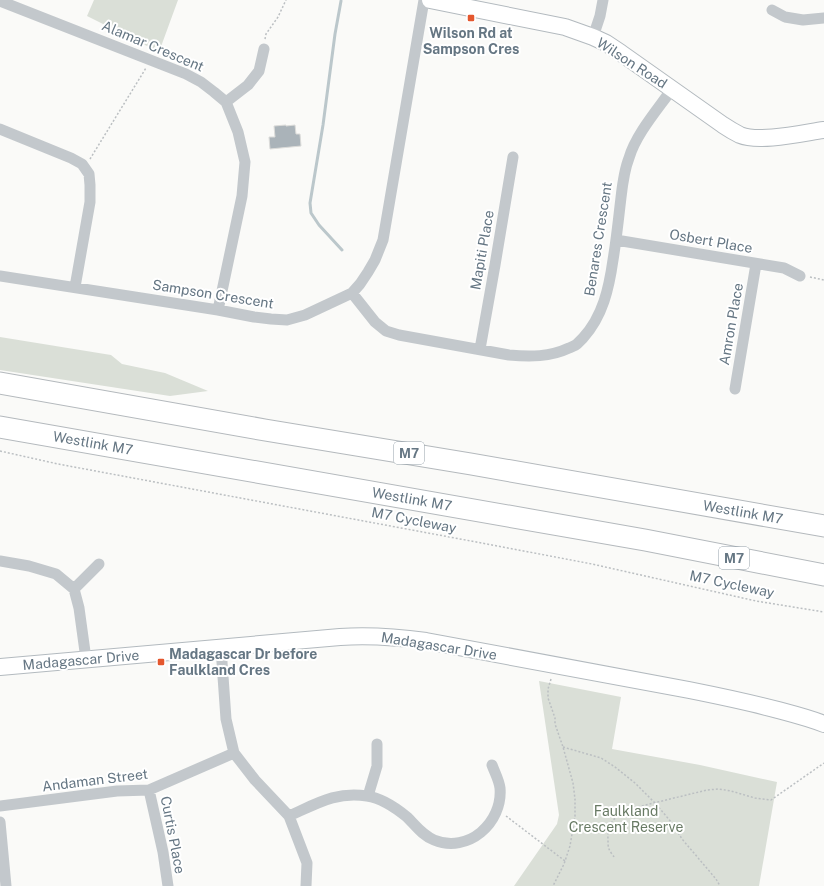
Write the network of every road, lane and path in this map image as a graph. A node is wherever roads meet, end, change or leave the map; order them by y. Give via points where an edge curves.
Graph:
1 (0, 0) edge
2 (286, 0) edge
3 (424, 0) edge
4 (430, 0) edge
5 (603, 0) edge
6 (772, 10) dead end
7 (824, 18) edge
8 (593, 37) junction
9 (264, 49) joint
10 (151, 60) junction
11 (672, 89) junction
12 (226, 102) junction
13 (0, 130) edge
14 (824, 130) edge
15 (513, 157) dead end
16 (85, 168) junction
17 (616, 240) junction
18 (756, 264) junction
19 (0, 276) edge
20 (800, 276) joint
21 (824, 280) edge
22 (75, 287) junction
23 (352, 293) junction
24 (218, 310) junction
25 (480, 349) junction
26 (0, 383) edge
27 (735, 389) dead end
28 (0, 427) edge
29 (0, 451) edge
30 (822, 526) edge
31 (0, 561) edge
32 (99, 564) dead end
33 (824, 575) edge
34 (74, 589) junction
35 (824, 612) edge
36 (221, 648) junction
37 (86, 659) junction
38 (0, 667) edge
39 (551, 679) dead end
40 (824, 724) edge
41 (377, 744) dead end
42 (563, 747) junction
43 (234, 753) junction
44 (824, 763) edge
45 (492, 765) dead end
46 (149, 790) junction
47 (368, 796) junction
48 (655, 803) junction
49 (0, 806) edge
50 (497, 810) junction
51 (289, 816) junction
52 (0, 822) edge
53 (614, 857) dead end
54 (565, 861) junction
55 (6, 886) edge
56 (168, 886) edge
57 (306, 886) edge
58 (553, 886) edge
59 (720, 886) edge

1 - 10 street, Alamar Crescent
2 - 9 path via 266,34
3 - 23 street, Sampson Crescent via 383,240 368,272
4 - 8 street, Wilson Road via 546,23
5 - 8 street
6 - 7 street via 785,17 803,20
8 - 11 street, Wilson Road via 606,43
9 - 12 street via 259,71 248,85
10 - 12 street, Alamar Crescent via 196,79
10 - 16 path
11 - 14 street, Wilson Road via 723,125 747,137 763,138
11 - 17 street, Benares Crescent via 644,129 629,157 624,174
12 - 24 street, Alamar Crescent via 238,132 245,162 242,196
13 - 16 street via 71,158
15 - 25 street, Mapiti Place
16 - 22 street via 89,174 90,202
17 - 18 street, Osbert Place
17 - 25 street, Benares Crescent via 605,299 590,331 577,345 544,356 526,357
18 - 20 street, Osbert Place via 784,268
18 - 27 street, Amron Place
19 - 22 street, Sampson Crescent
20 - 21 path
22 - 24 street, Sampson Crescent
23 - 24 street, Sampson Crescent via 305,316 287,320 271,320
23 - 25 street, Benares Crescent via 375,322 386,331
26 - 30 highway, Westlink M7 / M7
28 - 33 highway, Westlink M7 / M7 via 645,540
29 - 35 path, M7 Cycleway via 584,563 756,601
31 - 34 street via 56,574
32 - 34 street
34 - 37 street via 80,608
36 - 37 street, Madagascar Drive
36 - 40 street, Madagascar Drive via 340,637 410,639 749,703 796,714
36 - 43 street via 226,719
37 - 38 street, Madagascar Drive
39 - 42 path via 548,698
41 - 47 street via 377,766
42 - 48 path via 601,758 635,783
42 - 54 path via 572,783 576,816
43 - 46 street, Andaman Street
43 - 51 street
44 - 48 path via 771,800 719,789
45 - 50 street via 500,788
46 - 49 street, Andaman Street via 117,791
46 - 56 street, Curtis Place
47 - 50 street via 399,811 426,837 445,843 462,843 481,833 493,820
47 - 51 street via 354,794 333,797
48 - 53 path via 629,809 614,818 608,835 608,848
48 - 59 path
50 - 54 path
51 - 57 street via 307,863
52 - 55 street
54 - 58 path

